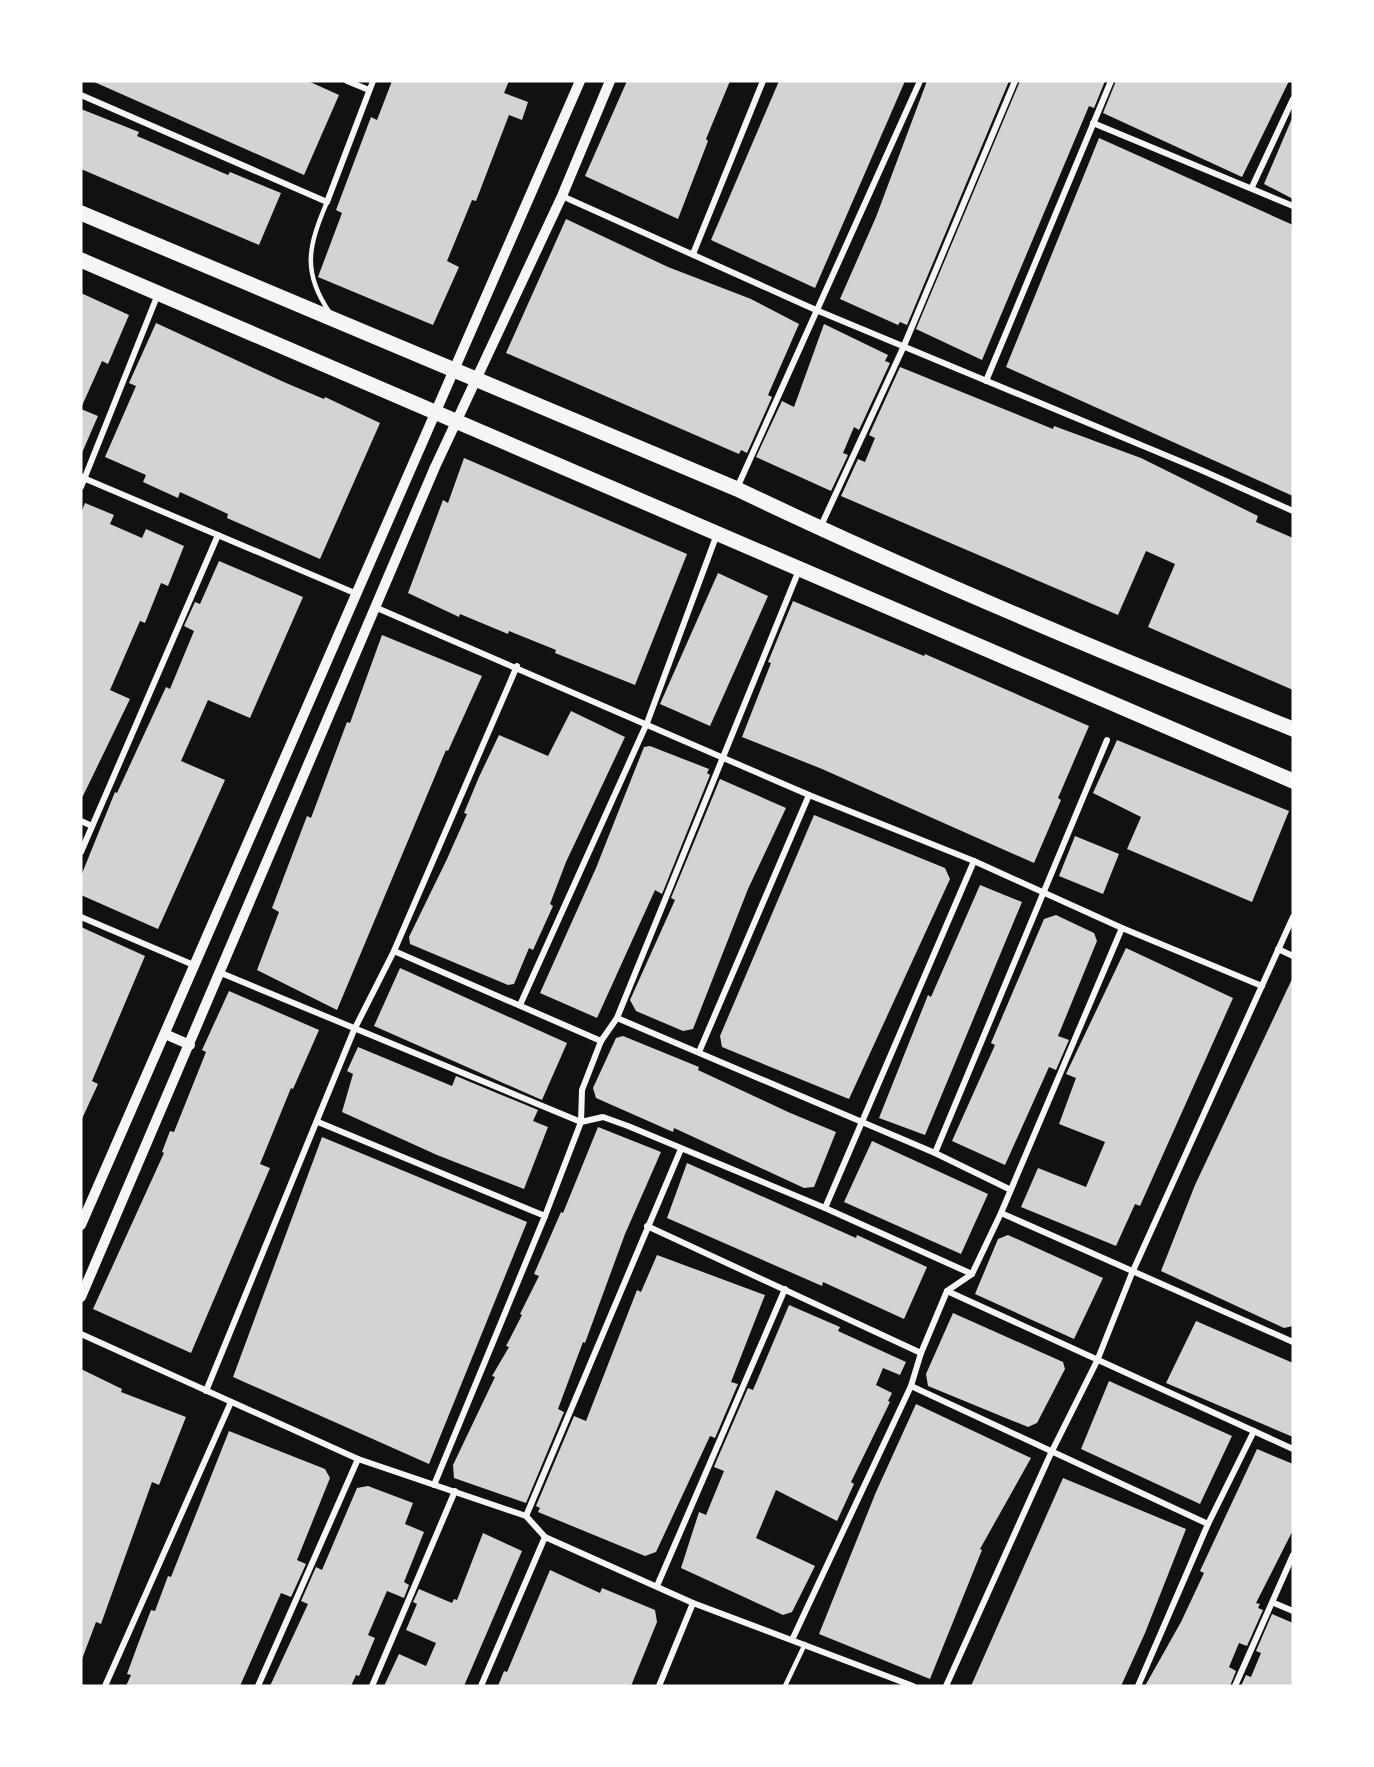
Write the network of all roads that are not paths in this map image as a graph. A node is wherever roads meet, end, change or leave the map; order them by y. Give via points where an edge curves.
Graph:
1 (347, 81) edge
2 (373, 81) edge
3 (580, 81) edge
4 (610, 81) edge
5 (763, 81) edge
6 (920, 81) edge
7 (1016, 81) edge
8 (1111, 81) edge
9 (369, 90) junction
10 (81, 95) edge
11 (1293, 99) edge
12 (1093, 123) junction
13 (1252, 187) junction
14 (562, 196) junction
15 (327, 202) junction
16 (1293, 206) edge
17 (81, 213) edge
18 (693, 254) junction
19 (81, 260) edge
20 (158, 294) junction
21 (816, 310) junction
22 (340, 324) junction
23 (903, 348) junction
24 (452, 371) junction
25 (475, 380) junction
26 (986, 381) junction
27 (436, 413) junction
28 (455, 422) junction
29 (83, 478) edge
30 (81, 487) edge
31 (737, 489) junction
32 (1293, 512) edge
33 (820, 528) junction
34 (717, 534) junction
35 (218, 535) junction
36 (799, 569) junction
37 (357, 594) junction
38 (377, 608) junction
39 (517, 666) junction
40 (647, 723) junction
41 (1293, 729) edge
42 (1107, 740) dead end
43 (724, 758) junction
44 (1293, 781) edge
45 (809, 795) junction
46 (81, 821) edge
47 (92, 826) junction
48 (81, 852) edge
49 (974, 861) junction
50 (1042, 892) junction
51 (81, 917) edge
52 (1293, 917) edge
53 (1122, 928) junction
54 (1278, 949) junction
55 (394, 951) junction
56 (1293, 956) edge
57 (196, 966) junction
58 (221, 973) junction
59 (1262, 986) junction
60 (520, 1005) junction
61 (617, 1018) junction
62 (354, 1030) junction
63 (165, 1034) junction
64 (601, 1041) junction
65 (190, 1045) junction
66 (699, 1052) junction
67 (318, 1122) junction
68 (580, 1122) junction
69 (862, 1123) junction
70 (681, 1149) junction
71 (935, 1153) junction
72 (1009, 1189) junction
73 (825, 1208) junction
74 (1001, 1213) junction
75 (545, 1216) junction
76 (81, 1225) edge
77 (647, 1226) junction
78 (1132, 1273) junction
79 (972, 1274) junction
80 (785, 1289) junction
81 (947, 1291) junction
82 (81, 1297) edge
83 (81, 1334) edge
84 (1293, 1342) edge
85 (921, 1353) junction
86 (1097, 1361) junction
87 (911, 1386) junction
88 (206, 1390) junction
89 (231, 1402) junction
90 (1254, 1431) junction
91 (1293, 1449) edge
92 (1051, 1453) junction
93 (358, 1459) junction
94 (434, 1485) junction
95 (456, 1491) junction
96 (526, 1516) junction
97 (1208, 1524) junction
98 (545, 1537) junction
99 (1293, 1555) edge
100 (657, 1586) junction
101 (693, 1603) junction
102 (1274, 1603) junction
103 (1293, 1611) edge
104 (792, 1640) junction
105 (805, 1644) junction
106 (105, 1686) edge
107 (258, 1686) edge
108 (372, 1686) edge
109 (481, 1686) edge
110 (659, 1686) edge
111 (785, 1686) edge
112 (914, 1686) edge
113 (946, 1686) edge
114 (1138, 1686) edge
115 (1235, 1686) edge

1 - 9 street
2 - 9 street
3 - 24 street
4 - 14 street
5 - 18 street
6 - 21 street
7 - 23 street
8 - 12 street
9 - 15 street
10 - 15 street
11 - 13 street
12 - 13 street
12 - 26 street
13 - 16 street
14 - 18 street
14 - 25 street
15 - 22 lane via 312,238 310,266 318,294
17 - 22 main road
18 - 21 street
19 - 20 main road
20 - 27 main road
20 - 29 street
21 - 23 street
21 - 31 street
22 - 24 main road
23 - 26 street
23 - 33 street
24 - 25 main road
24 - 27 street
25 - 28 street
25 - 31 main road
26 - 32 street
27 - 28 main road
27 - 37 street
28 - 34 main road
28 - 38 street
29 - 30 street
29 - 35 street
31 - 33 main road
33 - 41 main road via 1127,663
34 - 36 main road
34 - 40 street
35 - 37 street
35 - 47 street
36 - 43 street
36 - 44 main road
37 - 57 street
38 - 39 street
38 - 58 street
39 - 40 street
39 - 55 street
40 - 43 street
40 - 60 street
42 - 50 street
43 - 45 street
43 - 61 street via 631,976
45 - 49 street
45 - 66 street
46 - 47 street
47 - 48 street
49 - 50 street
49 - 69 street
50 - 53 street
50 - 71 street
51 - 57 street
52 - 54 street
53 - 59 street
53 - 72 street
54 - 56 street
54 - 59 street
55 - 60 street
55 - 62 street
57 - 63 street
58 - 62 street
58 - 65 street
59 - 78 street
60 - 64 street
61 - 64 street
61 - 66 street
62 - 67 street
62 - 68 street
63 - 65 street
63 - 76 street
64 - 68 street via 582,1090
65 - 82 street
66 - 69 street
67 - 75 street
67 - 88 street
68 - 70 street via 603,1117
68 - 75 street
69 - 71 street
69 - 73 street
70 - 73 street
70 - 77 street
71 - 72 street
72 - 74 street
73 - 79 street
74 - 78 street
74 - 79 street
75 - 94 street
77 - 80 street
77 - 96 street
78 - 84 street
78 - 86 street
79 - 81 street
80 - 85 street
80 - 100 street
81 - 85 street
81 - 86 street
83 - 88 street
85 - 87 street
86 - 90 street
86 - 92 street
87 - 92 street
87 - 104 street
88 - 89 street
89 - 93 street
89 - 106 street
90 - 91 street
90 - 97 street
92 - 97 street
92 - 113 street
93 - 94 street
93 - 107 street
94 - 95 street
95 - 96 street
95 - 108 street
96 - 98 street
97 - 114 street
98 - 100 street
98 - 109 street
99 - 102 street
100 - 101 street
101 - 104 street
101 - 110 street
102 - 103 street
102 - 115 street
104 - 105 street
105 - 111 lane
105 - 112 street

